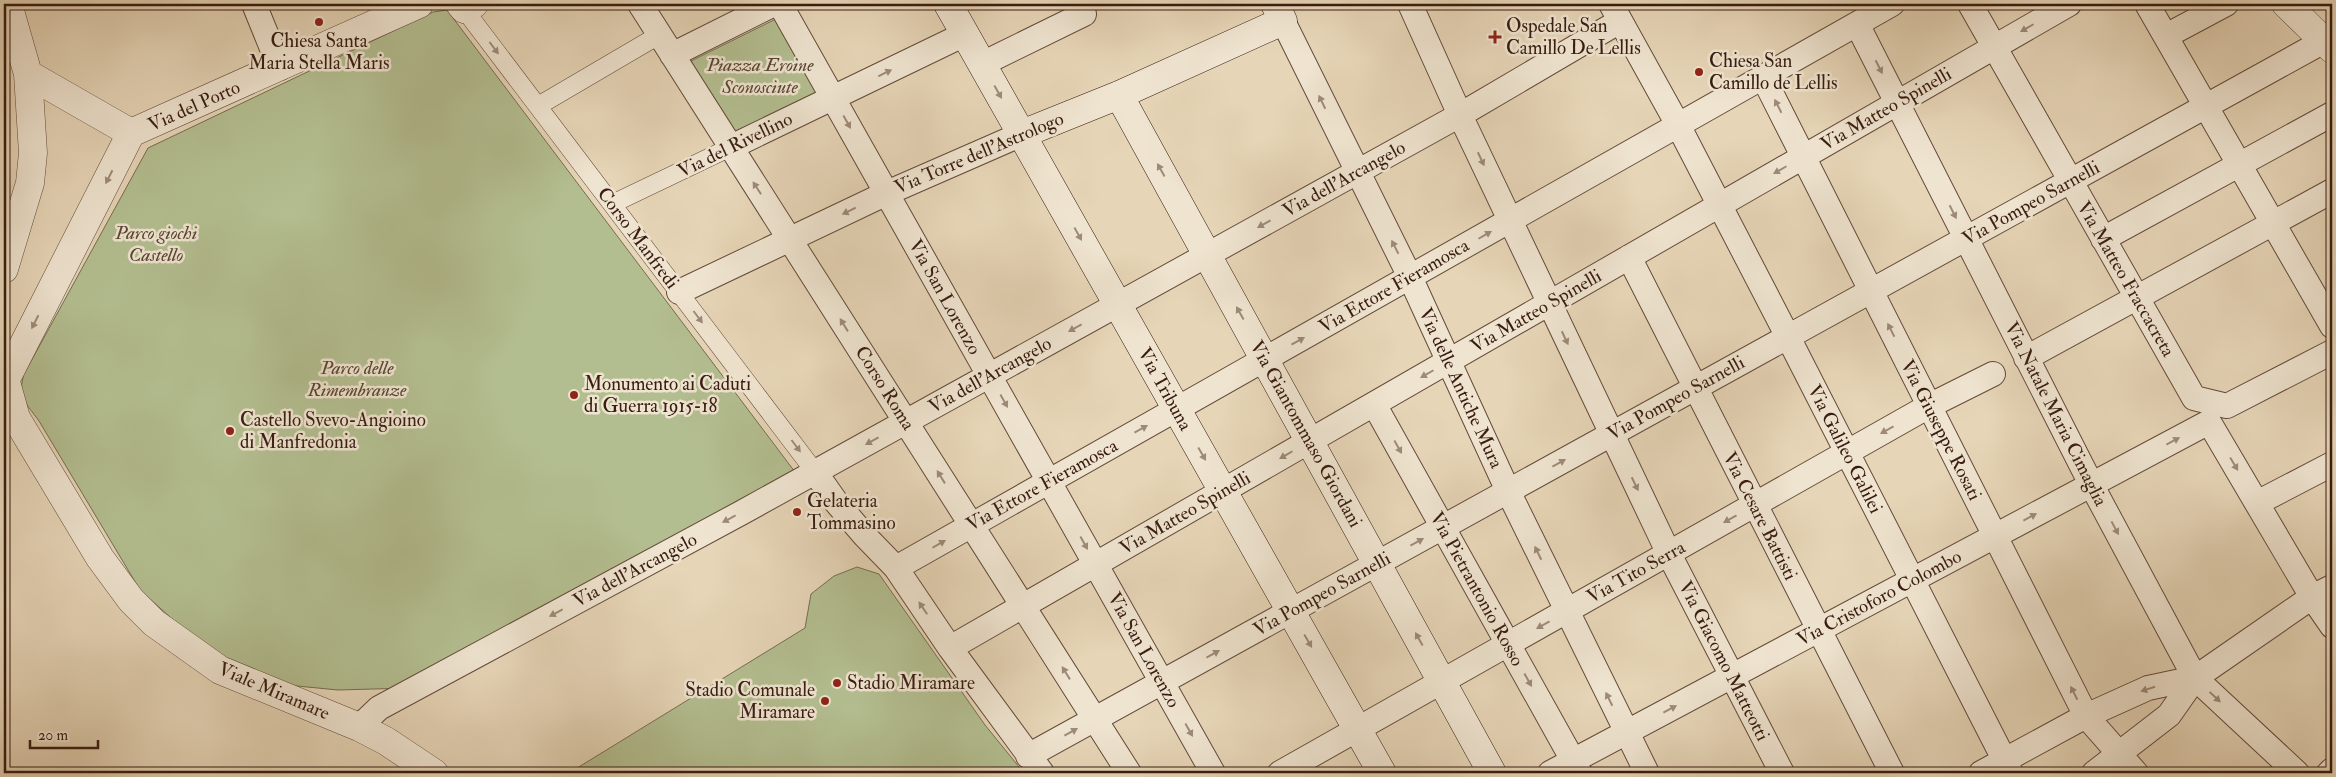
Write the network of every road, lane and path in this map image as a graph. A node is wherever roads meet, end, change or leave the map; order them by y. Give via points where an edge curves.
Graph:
1 (8, 4) edge
2 (254, 4) edge
3 (420, 4) edge
4 (640, 4) edge
5 (774, 4) edge
6 (780, 4) edge
7 (948, 4) edge
8 (1410, 4) edge
9 (1892, 4) edge
10 (1970, 4) edge
11 (2069, 4) edge
12 (2147, 4) edge
13 (2226, 4) edge
14 (2286, 4) edge
15 (466, 6) edge
16 (1279, 12) edge
17 (1615, 12) edge
18 (1084, 14) dead end
19 (1857, 24) junction
20 (965, 34) junction
21 (659, 35) junction
22 (2166, 36) junction
23 (2328, 45) edge
24 (1994, 47) junction
25 (672, 55) junction
26 (982, 64) junction
27 (280, 68) junction
28 (28, 74) junction
29 (1763, 77) junction
30 (1119, 94) junction
31 (833, 98) junction
32 (1897, 103) junction
33 (538, 106) junction
34 (2206, 106) junction
35 (2332, 114) edge
36 (1460, 115) junction
37 (1678, 125) junction
38 (131, 133) junction
39 (1022, 134) junction
40 (731, 147) junction
41 (1803, 157) junction
42 (2239, 164) junction
43 (1357, 172) junction
44 (2070, 181) junction
45 (2332, 191) edge
46 (886, 193) junction
47 (612, 204) junction
48 (1719, 206) junction
49 (1510, 220) junction
50 (2273, 223) junction
51 (1966, 238) junction
52 (790, 239) junction
53 (2103, 239) junction
54 (1208, 255) junction
55 (1629, 257) junction
56 (4, 269) edge
57 (1410, 277) junction
58 (1871, 291) junction
59 (679, 292) junction
60 (2136, 298) junction
61 (1549, 303) junction
62 (1118, 305) junction
63 (2332, 326) edge
64 (1788, 337) junction
65 (2332, 352) edge
66 (2026, 358) junction
67 (1265, 359) junction
68 (1448, 361) junction
69 (1993, 374) dead end
70 (990, 375) junction
71 (4, 380) edge
72 (1696, 388) junction
73 (1374, 404) junction
74 (1929, 406) junction
75 (1177, 409) junction
76 (906, 422) junction
77 (1611, 434) junction
78 (1310, 441) junction
79 (1847, 453) junction
80 (2332, 464) edge
81 (815, 472) junction
82 (1049, 481) junction
83 (2091, 484) junction
84 (1223, 491) junction
85 (1508, 491) junction
86 (2257, 503) junction
87 (1754, 506) junction
88 (971, 525) junction
89 (1443, 527) junction
90 (1995, 536) junction
91 (1668, 554) junction
92 (1377, 563) junction
93 (1096, 565) junction
94 (896, 568) junction
95 (1911, 581) junction
96 (2322, 592) edge
97 (1023, 606) junction
98 (1291, 611) junction
99 (1566, 612) junction
100 (2332, 626) edge
101 (1819, 630) junction
102 (1508, 644) junction
103 (950, 648) junction
104 (1733, 676) junction
105 (2195, 678) junction
106 (1162, 682) junction
107 (1442, 682) junction
108 (2086, 716) junction
109 (1095, 719) junction
110 (359, 727) junction
111 (1358, 730) junction
112 (1626, 733) junction
113 (2118, 755) junction
114 (1035, 765) edge
115 (1577, 767) edge
116 (2007, 767) edge
117 (2332, 770) edge
118 (434, 773) edge
119 (1129, 773) edge
120 (1213, 773) edge
121 (1280, 773) edge
122 (1382, 773) edge
123 (1492, 773) edge
124 (1550, 773) edge
125 (1647, 773) edge
126 (1782, 773) edge
127 (1892, 773) edge
128 (1981, 773) edge
129 (2094, 773) edge
130 (2136, 773) edge
131 (2296, 773) edge
132 (2330, 773) edge

1 - 28 main road
2 - 27 street
3 - 27 main road, Via del Porto
4 - 21 street, Corso Roma
5 - 25 street
6 - 31 street, Via San Lorenzo
7 - 20 main road, Via Tribuna
8 - 36 street, Via Giacomo Matteotti
9 - 19 street, Via Ettore Fieramosca
10 - 24 street, Via Matteo Fraccacreta
11 -> 24 street, Via Matteo Spinelli
12 - 22 street
13 - 22 street
14 - 23 main road
15 -> 33 street, Corso Manfredi
16 - 30 main road, Via Torre dell'Astrologo
43 -> 16 street, Via delle Antiche Mura
17 - 36 street, Via dell'Arcangelo
17 - 37 street, Via Galileo Galilei
18 - 26 street
19 - 29 street, Via Ettore Fieramosca
19 -> 32 street, Via Natale Maria Cimaglia
20 - 26 main road, Via Tribuna
31 -> 20 street, Via del Rivellino
21 - 25 street, Corso Roma
21 - 33 street
22 - 34 street
23 - 34 street, Via Pompeo Sarnelli
24 - 32 street, Via Matteo Spinelli
24 - 44 street, Via Matteo Fraccacreta
25 - 40 street, Corso Roma
26 -> 39 main road, Via Tribuna
27 - 38 main road, Via del Porto
28 - 38 main road, Via del Porto
28 - 56 main road via 34,153 30,183
29 - 37 street, Via Ettore Fieramosca
41 -> 29 street, Via Giuseppe Rosati
30 - 39 main road, Via Torre dell'Astrologo
54 -> 30 main road, Via Giantommaso Giordani
31 - 40 street, Via del Rivellino
31 -> 46 street, Via San Lorenzo
32 - 41 street, Via Matteo Spinelli
32 -> 51 street, Via Natale Maria Cimaglia
33 - 47 street, Corso Manfredi
34 - 42 street
34 - 44 street, Via Pompeo Sarnelli
35 - 42 street
36 - 43 street, Via dell'Arcangelo
36 -> 49 street, Via Giacomo Matteotti
37 - 48 street, Via Galileo Galilei
37 - 49 street, Via Ettore Fieramosca
38 -> 71 main road, Via del Porto
39 - 46 street, Via Torre dell'Astrologo
39 -> 62 main road, Via Tribuna
40 - 47 street, Via del Rivellino
52 -> 40 street, Corso Roma
41 -> 48 street, Via Matteo Spinelli
41 - 58 street, Via Giuseppe Rosati
42 - 50 street
42 - 53 street
43 -> 54 street, Via dell'Arcangelo
57 -> 43 street, Via delle Antiche Mura
44 - 51 street, Via Pompeo Sarnelli
44 - 53 street, Via Matteo Fraccacreta
45 - 50 street
46 -> 52 street, Via Torre dell'Astrologo
46 - 70 street, Via San Lorenzo
47 - 59 street, Corso Manfredi
48 - 55 street, Via Matteo Spinelli
48 - 64 street, Via Galileo Galilei
57 -> 49 street, Via Ettore Fieramosca
49 - 61 street, Via Giacomo Matteotti
50 - 60 street
50 - 63 street
51 - 58 street, Via Pompeo Sarnelli
51 - 66 street, Via Natale Maria Cimaglia
52 - 59 street, Via Torre dell'Astrologo
76 -> 52 street, Corso Roma
53 - 60 street, Via Matteo Fraccacreta
54 - 62 street, Via dell'Arcangelo
67 -> 54 main road, Via Giantommaso Giordani
55 - 61 street, Via Matteo Spinelli
55 - 72 street, Via Cesare Battisti
67 -> 57 street, Via Ettore Fieramosca
57 - 68 street, Via delle Antiche Mura
58 - 64 street, Via Pompeo Sarnelli
74 -> 58 street, Via Giuseppe Rosati
59 -> 81 street, Corso Manfredi
60 - 65 street, Via Matteo Fraccacreta via 2194,398 2227,406
60 - 66 street
61 - 68 street, Via Matteo Spinelli
61 -> 77 street, Via Giacomo Matteotti
62 -> 70 street, Via dell'Arcangelo
62 - 75 main road, Via Tribuna
64 - 72 street, Via Pompeo Sarnelli
64 - 79 street, Via Galileo Galilei
66 - 83 street, Via Natale Maria Cimaglia
67 - 75 street, Via Ettore Fieramosca
67 - 78 main road, Via Giantommaso Giordani
68 -> 73 street, Via Matteo Spinelli
68 - 85 street, Via delle Antiche Mura
69 - 74 street, Via Tito Serra
70 - 76 street, Via dell'Arcangelo
70 -> 82 street, Via San Lorenzo
71 - 110 main road, Viale Miramare via 16,418 100,558 131,600 154,623 220,670
72 - 77 street, Via Pompeo Sarnelli
72 - 87 street, Via Cesare Battisti
73 - 78 street, Via Matteo Spinelli
73 -> 89 street, Via Pietrantonio Rosso
74 -> 79 street, Via Tito Serra
74 - 90 street, Via Giuseppe Rosati
82 -> 75 street, Via Ettore Fieramosca
75 -> 84 main road, Via Tribuna
76 -> 81 street, Via dell'Arcangelo
88 -> 76 street, Corso Roma
85 -> 77 street, Via Pompeo Sarnelli
77 -> 91 street, Via Giacomo Matteotti
78 -> 84 street, Via Matteo Spinelli
78 - 92 main road, Via Giantommaso Giordani
79 - 87 street, Via Tito Serra
79 - 95 street, Via Galileo Galilei
80 - 86 street
81 - 94 street via 836,502
81 -> 110 street, Via dell'Arcangelo via 379,708
82 - 88 street, Via Ettore Fieramosca
82 -> 93 street, Via San Lorenzo
83 -> 86 street, Via Cristoforo Colombo via 2209,422
90 -> 83 street, Via Cristoforo Colombo
83 -> 105 street, Via Natale Maria Cimaglia
84 - 93 street, Via Matteo Spinelli
84 - 98 main road, Via Tribuna
85 - 89 street, Via Pompeo Sarnelli
99 -> 85 street, Via delle Antiche Mura
86 - 96 street
87 -> 91 street, Via Tito Serra
87 - 101 street, Via Cesare Battisti
94 -> 88 street, Via Ettore Fieramosca
88 - 97 street, Corso Roma
92 -> 89 street, Via Pompeo Sarnelli
89 - 102 street, Via Pietrantonio Rosso
90 - 95 street, Via Cristoforo Colombo
108 -> 90 street, Via Giuseppe Rosati
91 - 99 street, Via Tito Serra
91 - 104 street, Via Giacomo Matteotti
92 - 98 street, Via Pompeo Sarnelli
107 -> 92 main road, Via Giantommaso Giordani
93 - 97 street, Via Matteo Spinelli
93 - 106 street, Via San Lorenzo
103 -> 94 street
95 - 101 street, Via Cristoforo Colombo
95 - 116 street, Via Galileo Galilei
96 - 100 street
96 - 105 street
97 - 103 street, Via Matteo Spinelli
109 -> 97 street, Corso Roma
106 -> 98 street, Via Pompeo Sarnelli
98 -> 111 main road, Via Tribuna
99 -> 102 street, Via Tito Serra
112 -> 99 street, Via delle Antiche Mura
101 - 104 street, Via Cristoforo Colombo
101 - 127 street, Via Cesare Battisti
102 - 107 street, Via Tito Serra
102 -> 115 street, Via Pietrantonio Rosso
103 - 114 street
112 -> 104 street, Via Cristoforo Colombo
104 - 126 street, Via Giacomo Matteotti
105 -> 108 street via 2148,688
105 - 113 street via 2169,715
105 -> 131 street, Via Natale Maria Cimaglia
106 - 109 street, Via Pompeo Sarnelli
106 -> 120 street, Via San Lorenzo
107 - 111 street, Via Tito Serra
107 - 123 main road, Via Giantommaso Giordani
108 - 113 street, Via Giuseppe Rosati
108 - 116 street
114 -> 109 street, Via Pompeo Sarnelli
109 - 119 street, Corso Roma
110 - 118 main road, Viale Miramare
111 - 121 street, Via Tito Serra
111 - 122 main road, Via Tribuna
112 - 115 street, Via Cristoforo Colombo
112 - 125 street, Via delle Antiche Mura
113 - 129 street
113 - 130 street, Via Giuseppe Rosati
115 - 124 street, Via Cristoforo Colombo
116 - 128 street
117 - 132 street

